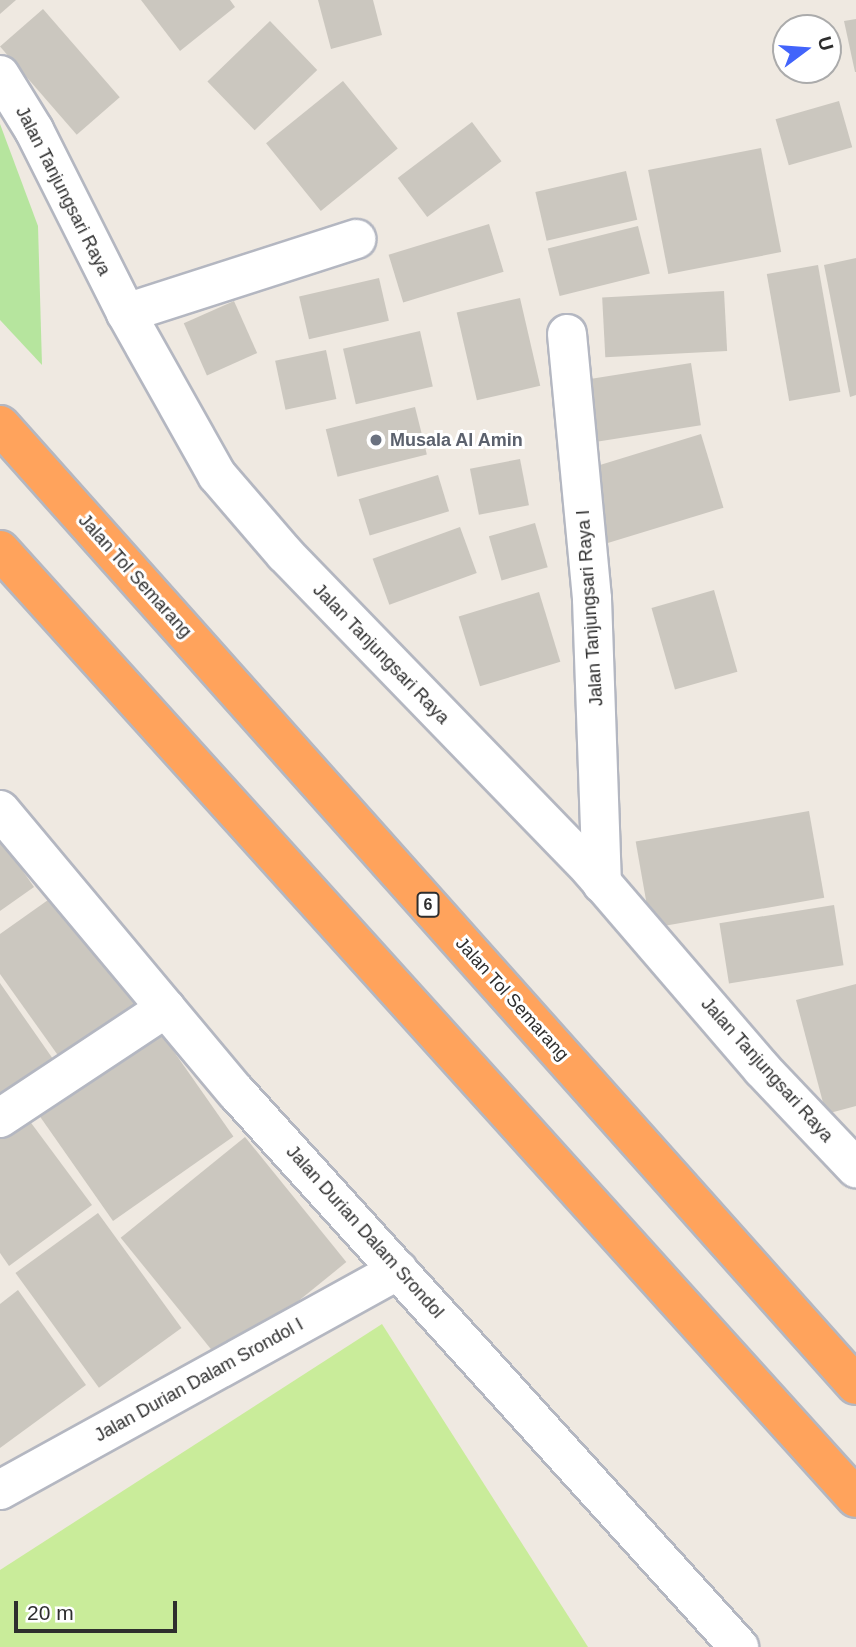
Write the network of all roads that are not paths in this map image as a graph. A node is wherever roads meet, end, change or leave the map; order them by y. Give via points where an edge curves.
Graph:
1 (0, 75) edge
2 (356, 239) dead end
3 (126, 313) junction
4 (567, 334) dead end
5 (0, 425) edge
6 (0, 550) edge
7 (0, 810) edge
8 (602, 884) junction
9 (166, 1008) junction
10 (0, 1118) edge
11 (856, 1168) edge
12 (398, 1270) junction
13 (856, 1385) edge
14 (0, 1490) edge
15 (856, 1498) edge
16 (739, 1647) edge

1 - 3 street, Jalan Tanjungsari Raya via 34,130
2 - 3 street
3 - 8 street, Jalan Tanjungsari Raya via 217,475 285,554
4 - 8 street, Jalan Tanjungsari Raya I via 592,599
5 - 13 highway, Jalan Tol Semarang / 6
6 - 15 highway
7 - 9 street, Jalan Durian Dalam Srondol
8 - 11 street, Jalan Tanjungsari Raya via 762,1069
9 - 10 street
9 - 12 street, Jalan Durian Dalam Srondol
12 - 14 street, Jalan Durian Dalam Srondol I
12 - 16 street, Jalan Durian Dalam Srondol

